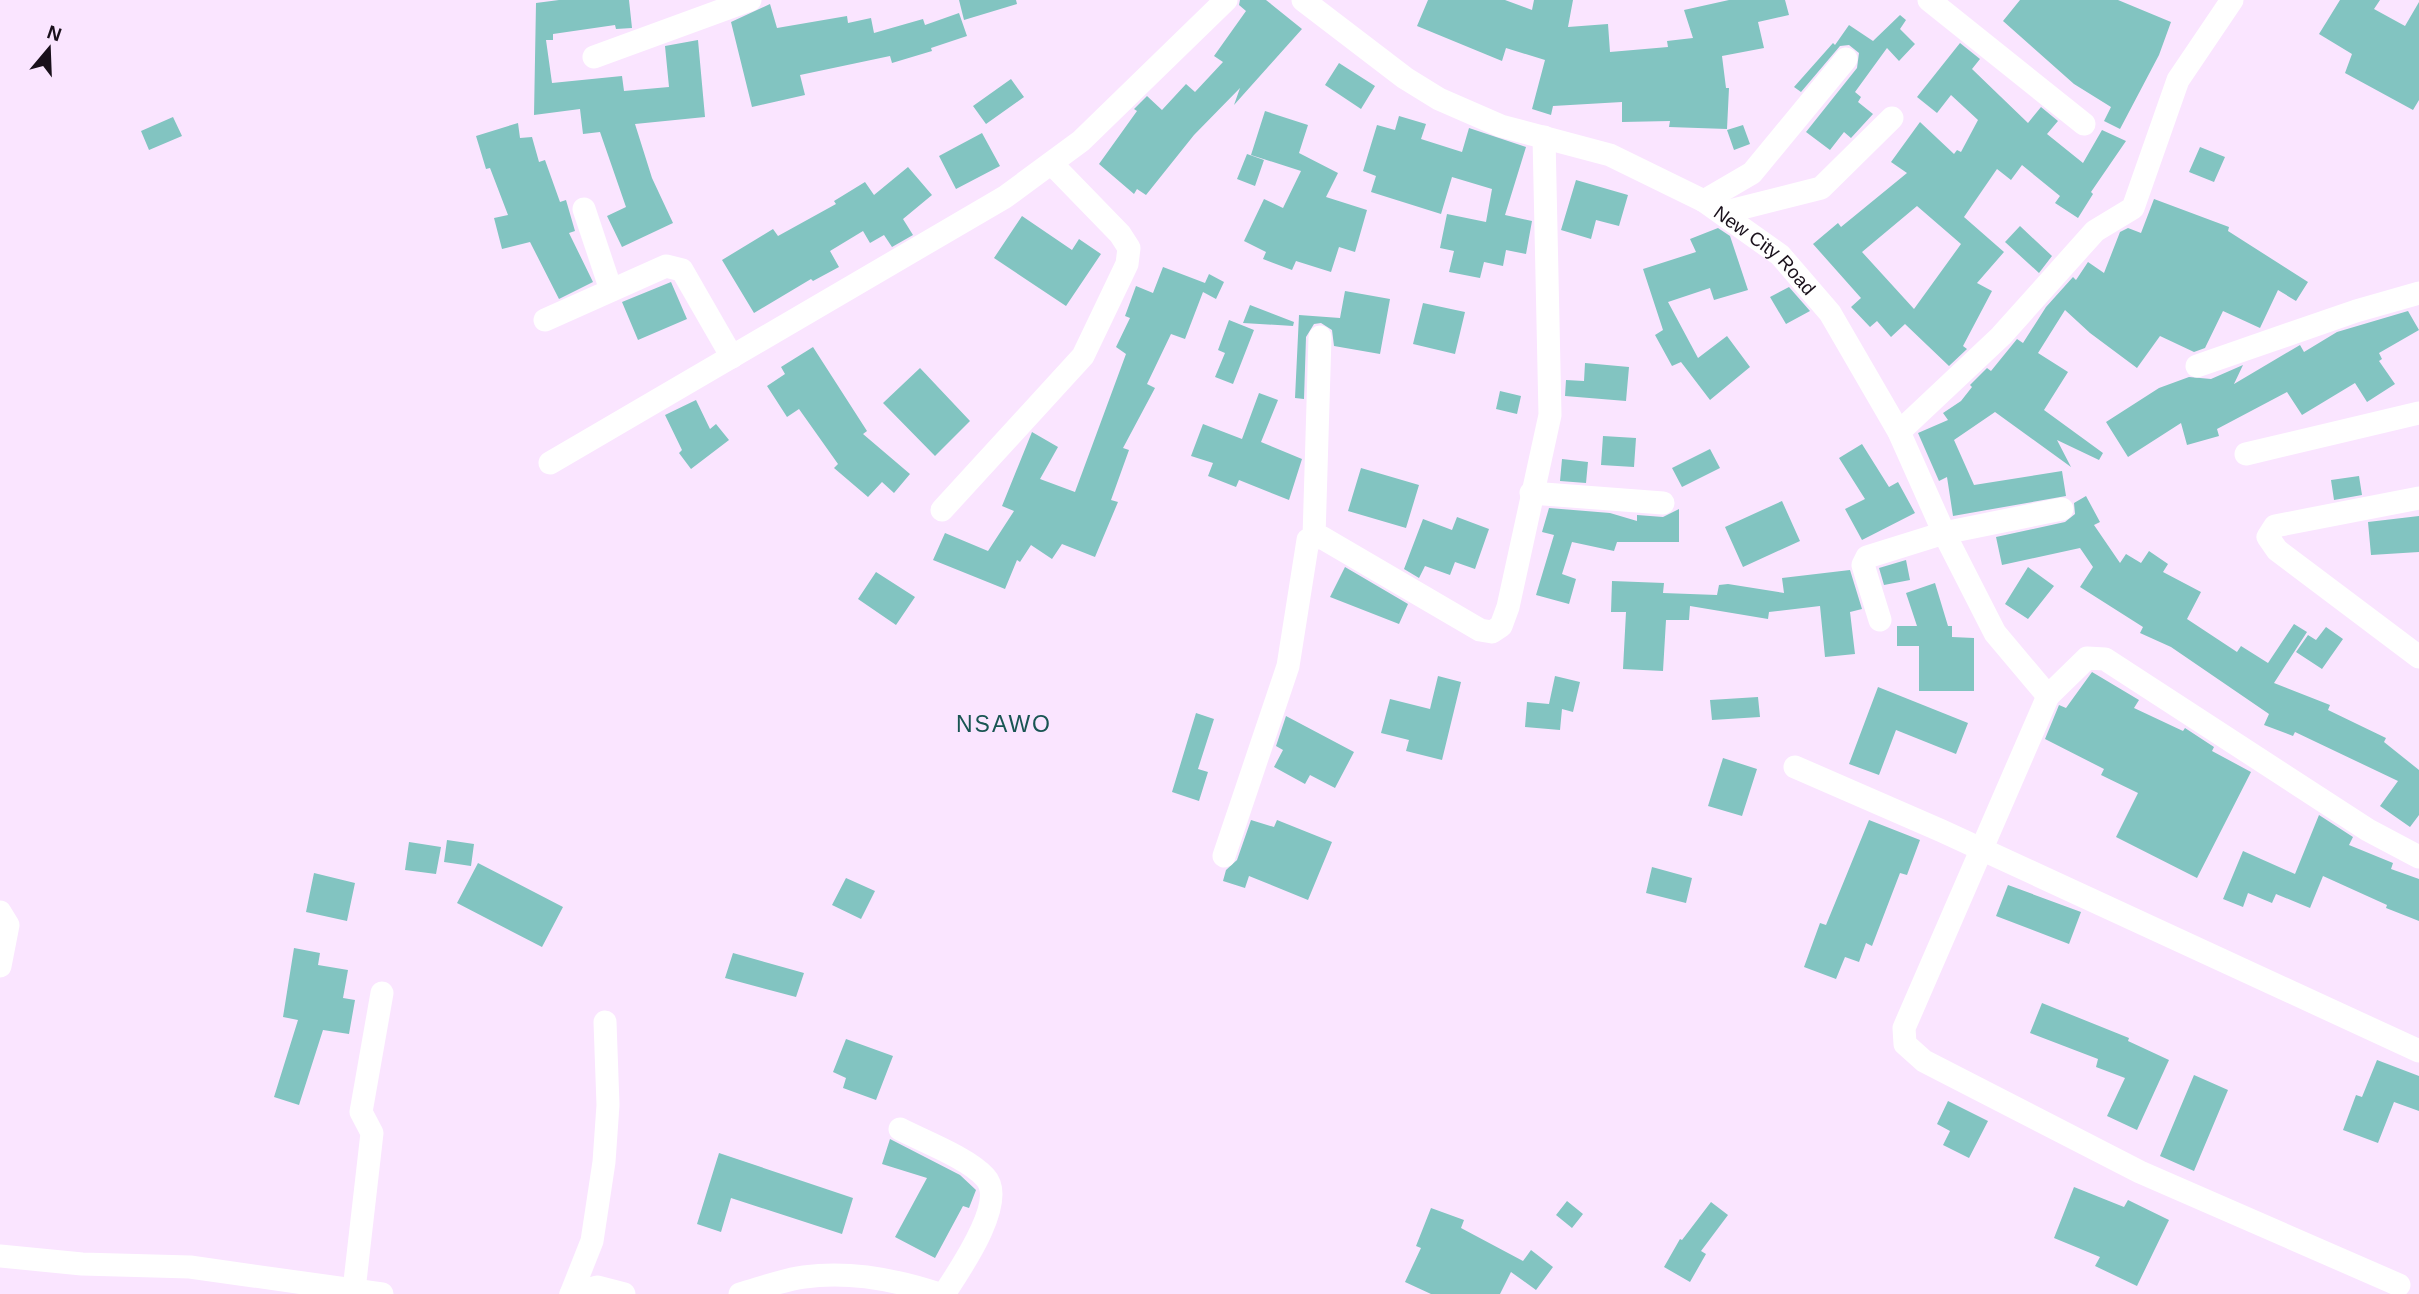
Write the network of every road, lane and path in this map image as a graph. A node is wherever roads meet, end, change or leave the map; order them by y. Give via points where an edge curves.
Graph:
1 (750, 0) edge
2 (1226, 0) edge
3 (1303, 0) edge
4 (1928, 0) edge
5 (2232, 0) edge
6 (594, 57) dead end
7 (1846, 60) dead end
8 (1892, 118) dead end
9 (2084, 124) dead end
10 (1544, 137) junction
11 (1052, 164) junction
12 (1713, 207) junction
13 (584, 209) dead end
14 (611, 290) junction
15 (2419, 293) edge
16 (545, 320) dead end
17 (1320, 337) dead end
18 (733, 356) junction
19 (2197, 366) dead end
20 (2419, 413) edge
21 (1899, 432) junction
22 (2246, 454) dead end
23 (550, 463) dead end
24 (1531, 493) junction
25 (2419, 498) edge
26 (1663, 503) dead end
27 (2062, 509) dead end
28 (942, 510) dead end
29 (1944, 533) junction
30 (1314, 537) junction
31 (1880, 620) dead end
32 (2419, 657) edge
33 (2048, 696) junction
34 (1795, 767) dead end
35 (1981, 849) junction
36 (1224, 856) dead end
37 (2419, 857) edge
38 (0, 912) edge
39 (0, 966) edge
40 (382, 993) dead end
41 (605, 1022) dead end
42 (2419, 1051) edge
43 (900, 1129) dead end
44 (0, 1256) edge
45 (2399, 1285) dead end
46 (354, 1290) junction
47 (382, 1294) edge
48 (571, 1294) edge
49 (624, 1294) edge
50 (740, 1294) edge
51 (942, 1294) edge

1 - 6 street
2 - 11 street
3 - 10 street, New City Road via 1439,99 1501,126
4 - 9 street
5 - 21 street via 2178,80 2133,208 2095,231 2001,336
7 - 12 street via 1752,173
8 - 12 street via 1821,188
10 - 12 street, New City Road via 1610,155
10 - 24 street via 1550,415
11 - 18 street via 1005,197
11 - 28 street via 1121,234 1129,248 1127,264 1083,356
12 - 21 street, New City Road via 1780,254 1829,313
13 - 14 street
14 - 16 street
14 - 18 street via 666,266 682,270
15 - 19 street
17 - 30 street
18 - 23 street
20 - 22 street
21 - 29 street, New City Road
24 - 26 street
24 - 30 street via 1508,607 1501,626 1492,632 1480,630
25 - 32 street via 2275,526 2268,537 2277,550
27 - 29 street
29 - 31 street via 1867,557 1863,565
29 - 33 street, New City Road via 1995,633
30 - 36 street via 1305,547 1286,675
33 - 35 street
33 - 37 street via 2087,658 2105,659 2368,830
34 - 35 street
35 - 42 street
35 - 45 street via 1904,1028 1905,1044 1913,1054 2140,1172
38 - 39 street via 8,925
40 - 46 street via 361,1112 372,1133
41 - 48 street via 608,1105 604,1162 592,1241
43 - 51 street via 975,1168 991,1187 991,1208
44 - 46 street via 82,1265 190,1267
46 - 47 street
48 - 49 street via 597,1287
50 - 51 street via 815,1276 876,1279

